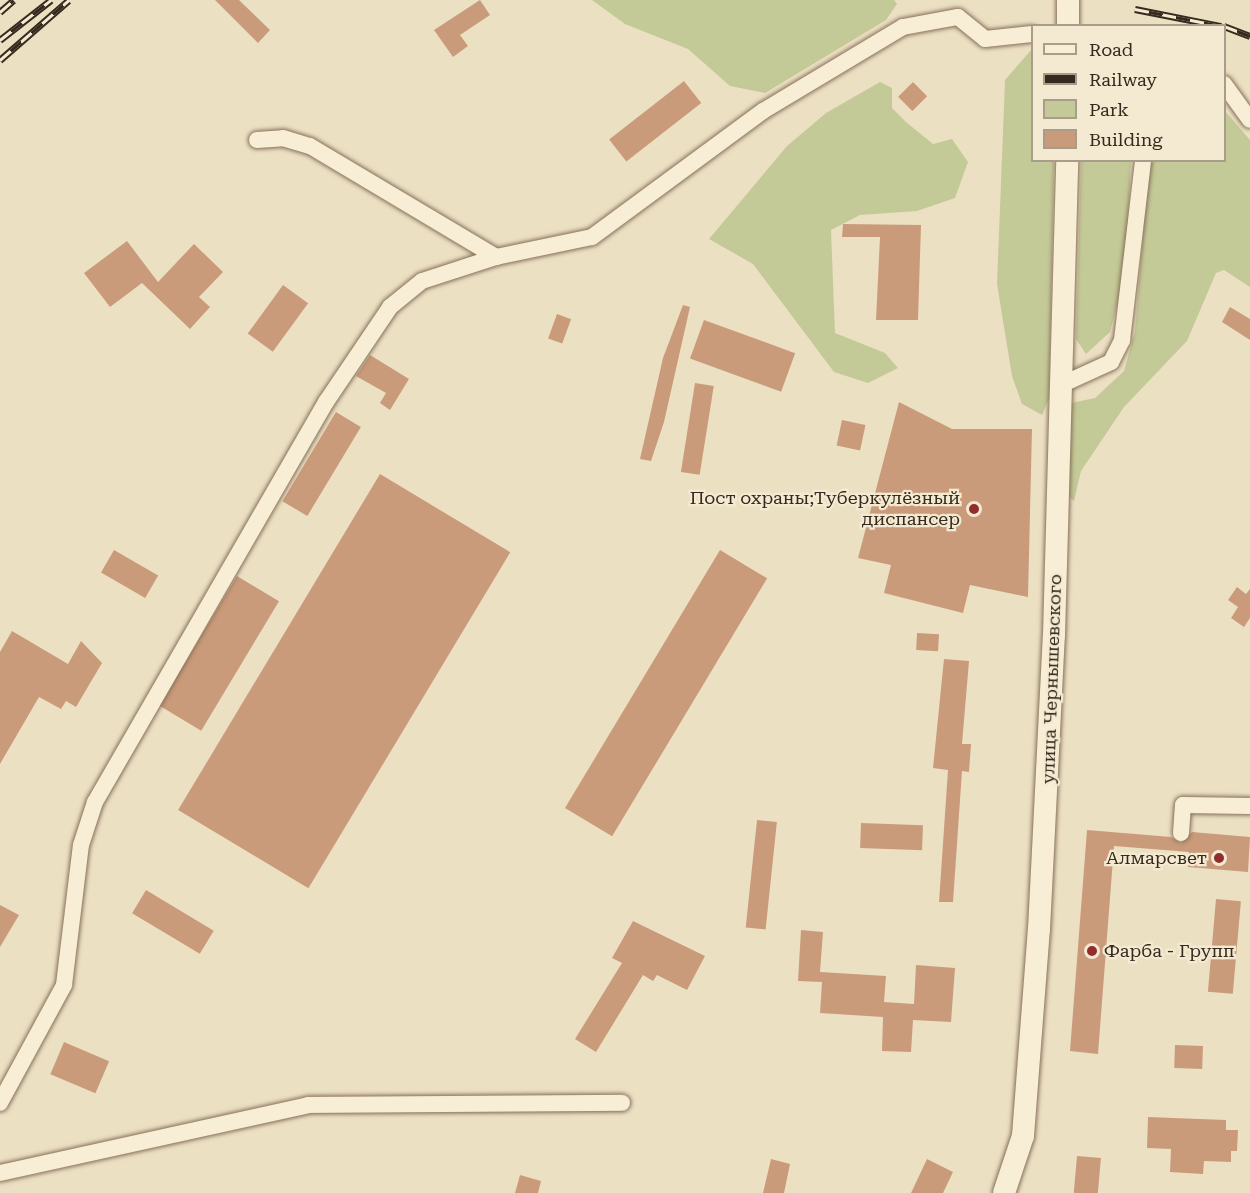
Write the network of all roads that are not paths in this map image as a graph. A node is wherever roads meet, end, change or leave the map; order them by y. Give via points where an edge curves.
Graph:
1 (1068, 0) edge
2 (1068, 24) edge
3 (1031, 34) edge
4 (1226, 87) edge
5 (1250, 120) edge
6 (257, 140) dead end
7 (1067, 162) edge
8 (1143, 162) edge
9 (496, 257) junction
10 (1063, 384) junction
11 (1250, 806) edge
12 (1181, 833) dead end
13 (0, 1103) edge
14 (622, 1103) dead end
15 (0, 1173) edge
16 (1004, 1193) edge

1 - 2 main road
3 - 9 street via 985,39 958,17 903,27 763,111 592,237
4 - 5 street
6 - 9 street via 283,138 310,146
7 - 10 main road, улица Чернышевского
8 - 10 street via 1122,340 1111,362
9 - 13 street via 422,281 390,307 326,402 95,802 81,844 64,985
10 - 16 main road, улица Чернышевского via 1029,1089 1023,1136
11 - 12 street via 1183,805
14 - 15 street via 308,1105

